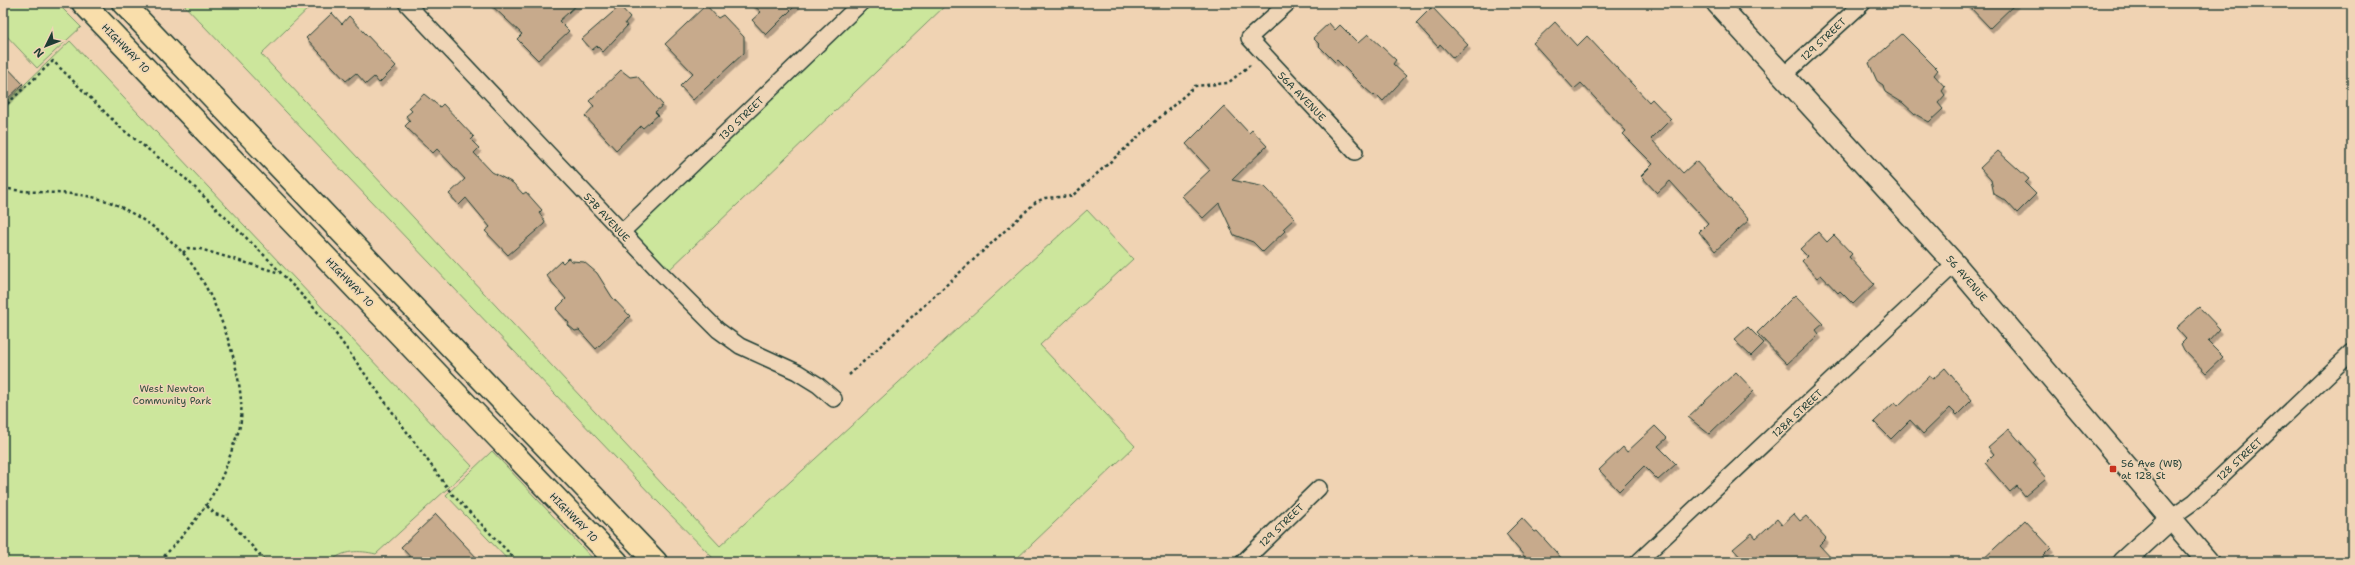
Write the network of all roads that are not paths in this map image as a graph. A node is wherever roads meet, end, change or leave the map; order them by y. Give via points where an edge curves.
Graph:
1 (83, 3) edge
2 (123, 3) edge
3 (406, 3) edge
4 (861, 3) edge
5 (1288, 3) edge
6 (1717, 3) edge
7 (1862, 3) edge
8 (1783, 76) junction
9 (1355, 152) dead end
10 (622, 232) junction
11 (1955, 264) junction
12 (2352, 352) edge
13 (834, 398) dead end
14 (1319, 488) dead end
15 (2171, 518) junction
16 (617, 562) edge
17 (656, 562) edge
18 (1243, 562) edge
19 (1638, 562) edge
20 (2123, 562) edge
21 (2208, 562) edge

1 - 16 highway, HIGHWAY 10
2 - 17 highway
3 - 10 street, 57B AVENUE
4 - 10 street, 130 STREET
5 - 9 street, 56A AVENUE via 1249,38
6 - 8 street, 56 AVENUE
7 - 8 street, 129 STREET
8 - 11 street, 56 AVENUE
10 - 13 street, 57B AVENUE via 718,330 740,346 797,372
11 - 15 street, 56 AVENUE
11 - 19 street, 128A STREET
12 - 15 street, 128 STREET via 2195,501
14 - 18 street, 129 STREET
15 - 20 street, 128 STREET
15 - 21 street, 56 AVENUE

